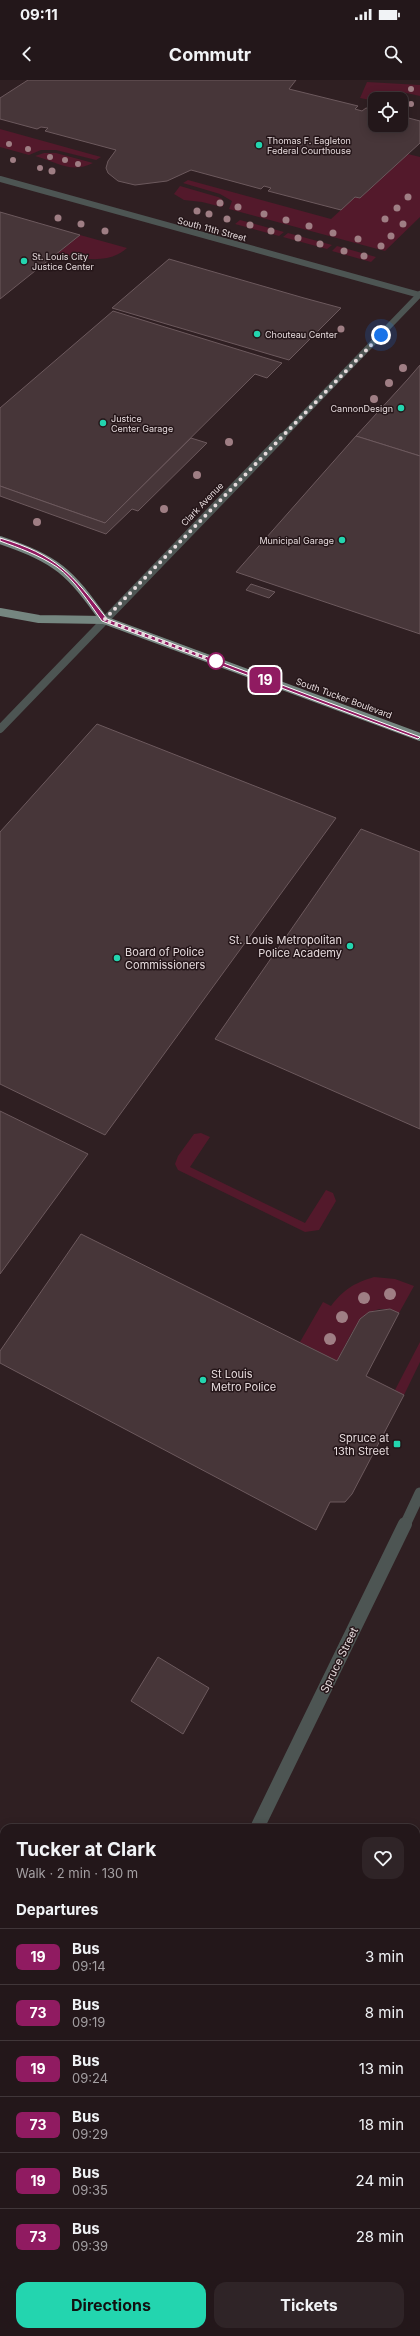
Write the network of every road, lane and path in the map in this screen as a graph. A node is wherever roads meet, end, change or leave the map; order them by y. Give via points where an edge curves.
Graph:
1 (0, 179) edge
2 (420, 295) edge
3 (0, 540) edge
4 (0, 612) edge
5 (104, 620) junction
6 (0, 729) edge
7 (420, 737) edge
8 (420, 1493) edge
9 (259, 1824) edge

1 - 2 street, South 11th Street
2 - 5 street, Clark Avenue
3 - 5 main road via 36,553 60,567 76,583
4 - 5 main road, South Tucker Boulevard via 38,618
5 - 6 street, Clark Avenue
5 - 7 main road, South Tucker Boulevard
8 - 9 street, Spruce Street

